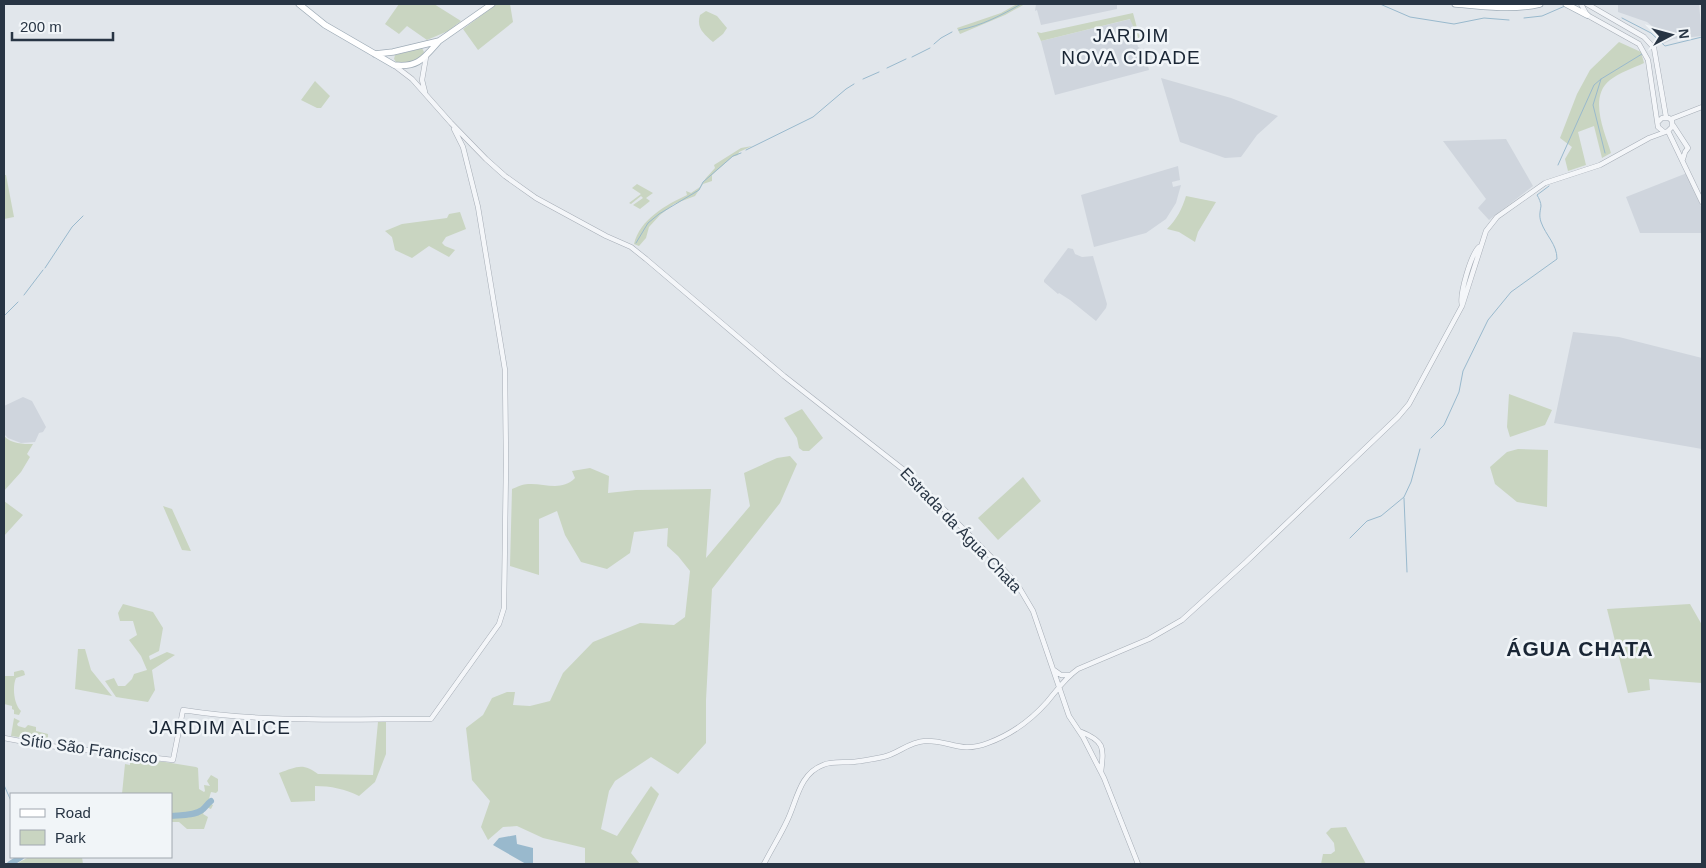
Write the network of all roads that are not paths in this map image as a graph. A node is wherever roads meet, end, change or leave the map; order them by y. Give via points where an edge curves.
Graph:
1 (299, 4) edge
2 (492, 4) edge
3 (1455, 4) edge
4 (1490, 4) edge
5 (1526, 4) edge
6 (1540, 4) edge
7 (1566, 4) edge
8 (1581, 4) edge
9 (1587, 4) edge
10 (1588, 15) junction
11 (439, 41) junction
12 (424, 46) junction
13 (393, 52) junction
14 (375, 54) junction
15 (426, 57) junction
16 (394, 65) junction
17 (425, 94) junction
18 (1664, 106) junction
19 (1655, 107) junction
20 (1702, 107) edge
21 (1671, 121) junction
22 (451, 124) junction
23 (1658, 124) junction
24 (1666, 132) junction
25 (1649, 138) junction
26 (1672, 139) junction
27 (1686, 149) junction
28 (1683, 160) junction
29 (1702, 202) edge
30 (1053, 669) junction
31 (1070, 675) junction
32 (1059, 687) junction
33 (1049, 699) junction
34 (1063, 700) junction
35 (1078, 731) junction
36 (4, 738) edge
37 (1101, 772) junction
38 (764, 864) edge
39 (1138, 864) edge

1 - 14 main road via 325,25
2 - 11 main road
3 - 6 main road via 1504,8
4 - 5 main road
7 - 10 main road
8 - 10 street
9 - 18 street via 1650,42 1656,55
10 - 19 street via 1641,47 1648,60
11 - 12 main road
11 - 15 main road
12 - 13 main road
12 - 15 main road
13 - 14 main road
13 - 16 main road
14 - 16 main road
15 - 16 main road via 414,64
15 - 17 street via 422,73
16 - 17 street, Estrada da Água Chata
17 - 22 street, Estrada da Água Chata
18 - 19 street
18 - 21 street
19 - 23 street
20 - 21 street
21 - 23 street via 1662,118
21 - 24 street
21 - 27 street
22 - 30 street, Estrada da Água Chata via 486,159 536,198 631,247 784,376 909,474 1017,584 1033,611
22 - 36 street, Sítio São Francisco via 463,147 478,207 505,370 504,608 499,624 431,719 274,718 183,710 174,760
23 - 24 street
23 - 25 street
24 - 25 street
24 - 26 street
25 - 31 street via 1600,165 1535,188 1489,225 1462,306 1409,404 1398,417 1182,620 1149,639 1090,663
26 - 27 street via 1680,149
26 - 28 street
27 - 28 street
28 - 29 street
30 - 31 street via 1061,675
30 - 32 street, Estrada da Água Chata
31 - 32 street
32 - 33 street
32 - 34 street, Estrada da Água Chata
33 - 34 street via 1058,697
33 - 38 street via 1016,729 982,746 962,748 923,741 909,744 886,757 819,767 801,785 788,820
34 - 35 street, Estrada da Água Chata
35 - 37 street, Estrada da Água Chata
35 - 37 street via 1102,745
37 - 39 street, Estrada da Água Chata

